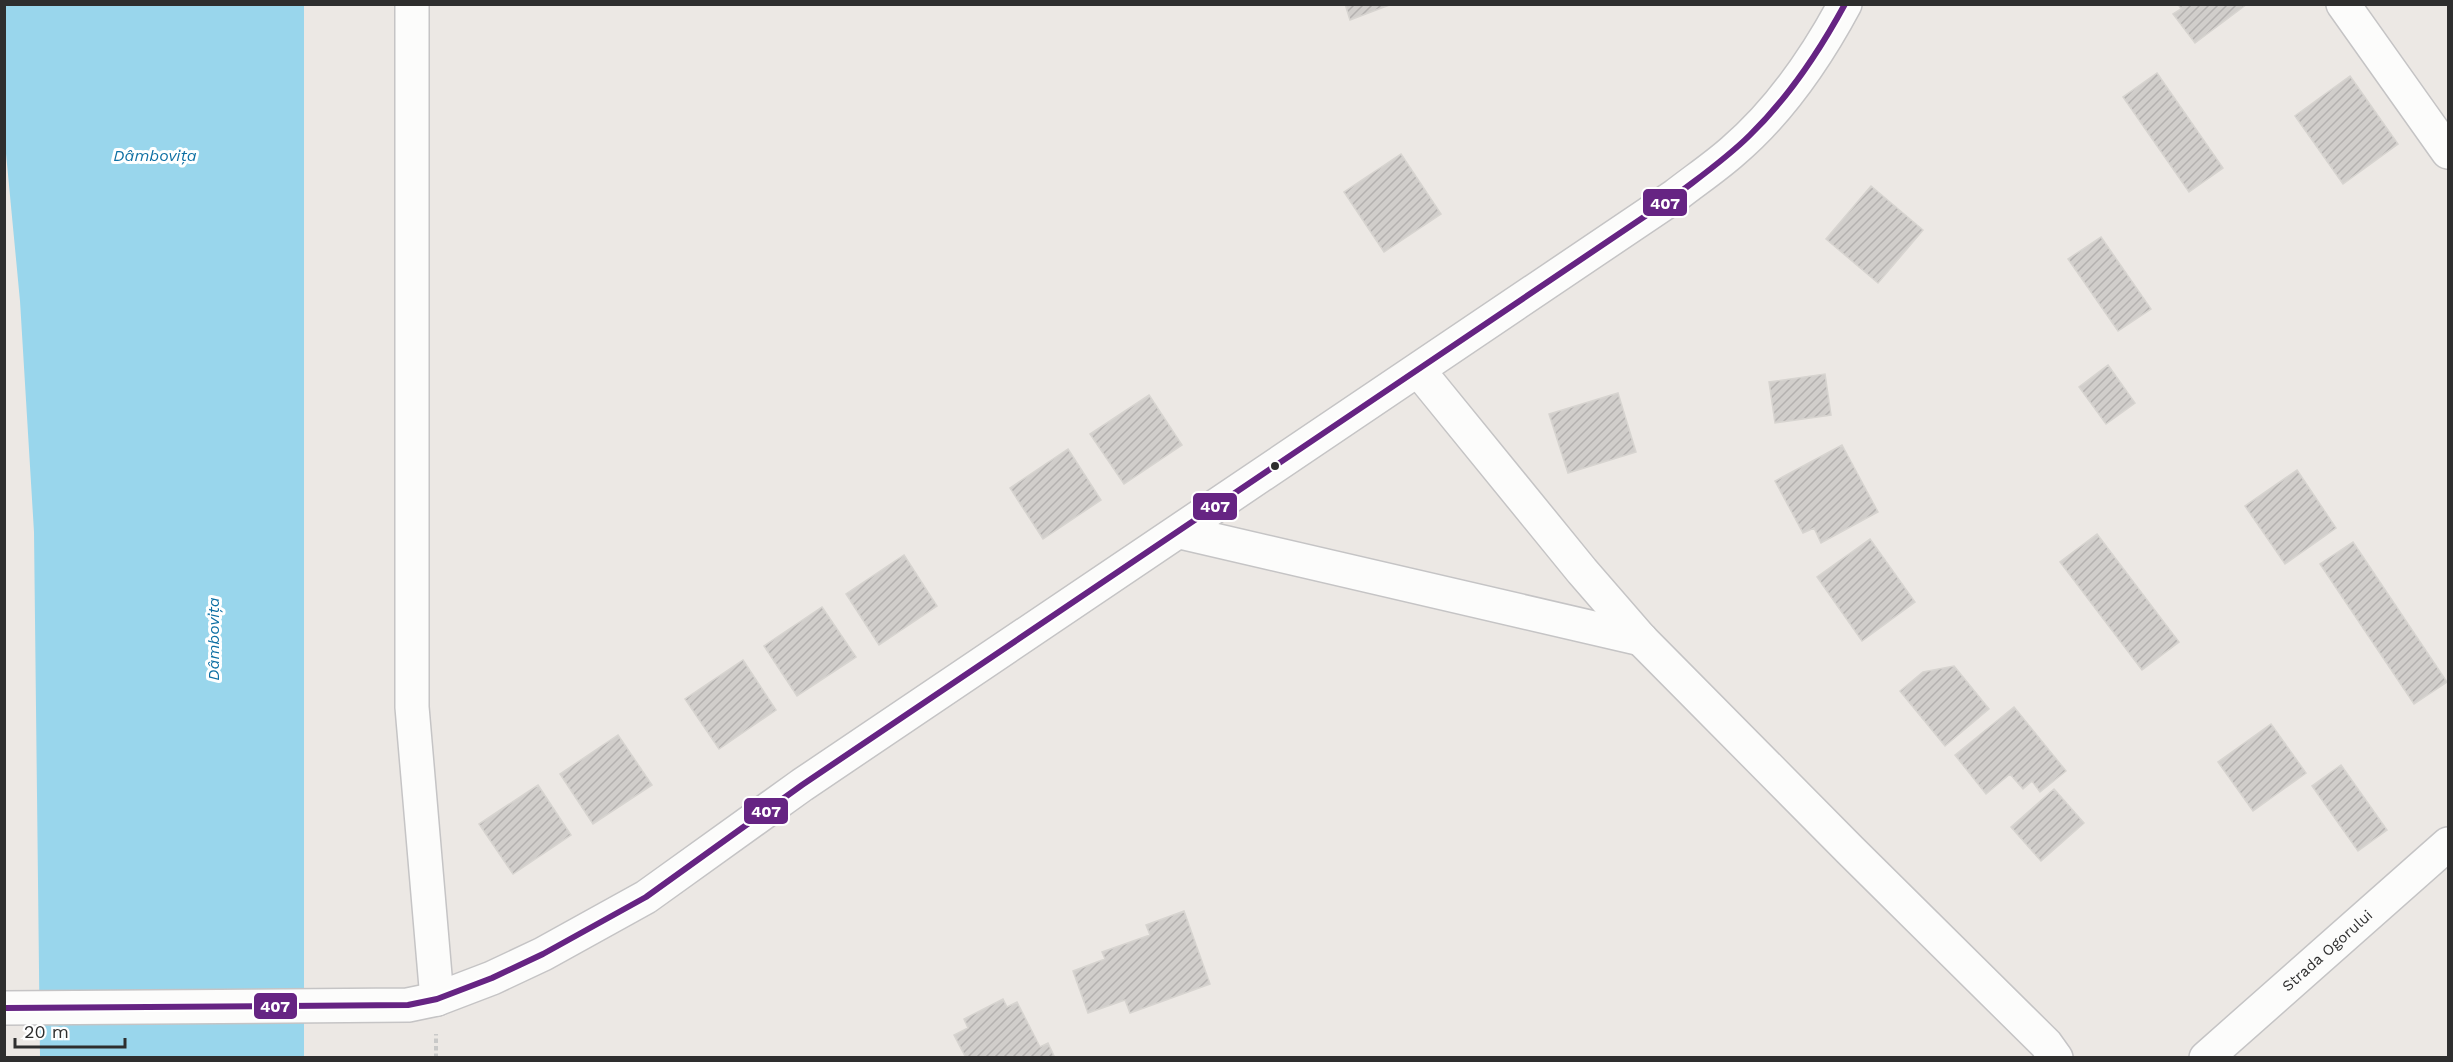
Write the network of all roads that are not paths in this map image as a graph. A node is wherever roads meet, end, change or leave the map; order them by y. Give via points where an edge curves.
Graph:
1 (412, 4) edge
2 (1845, 4) edge
3 (2343, 4) edge
4 (2448, 152) edge
5 (1419, 370) junction
6 (1180, 532) junction
7 (1641, 639) junction
8 (2448, 844) edge
9 (422, 1002) junction
10 (8, 1008) edge
11 (2056, 1058) edge
12 (2206, 1058) edge

1 - 9 street via 412,707
2 - 5 street via 1783,99 1735,150 1675,196
3 - 4 street
5 - 6 street
5 - 7 street
6 - 7 street
6 - 9 street via 802,785 646,897 492,978
7 - 11 street
8 - 12 street, Strada Ogorului
9 - 10 street

